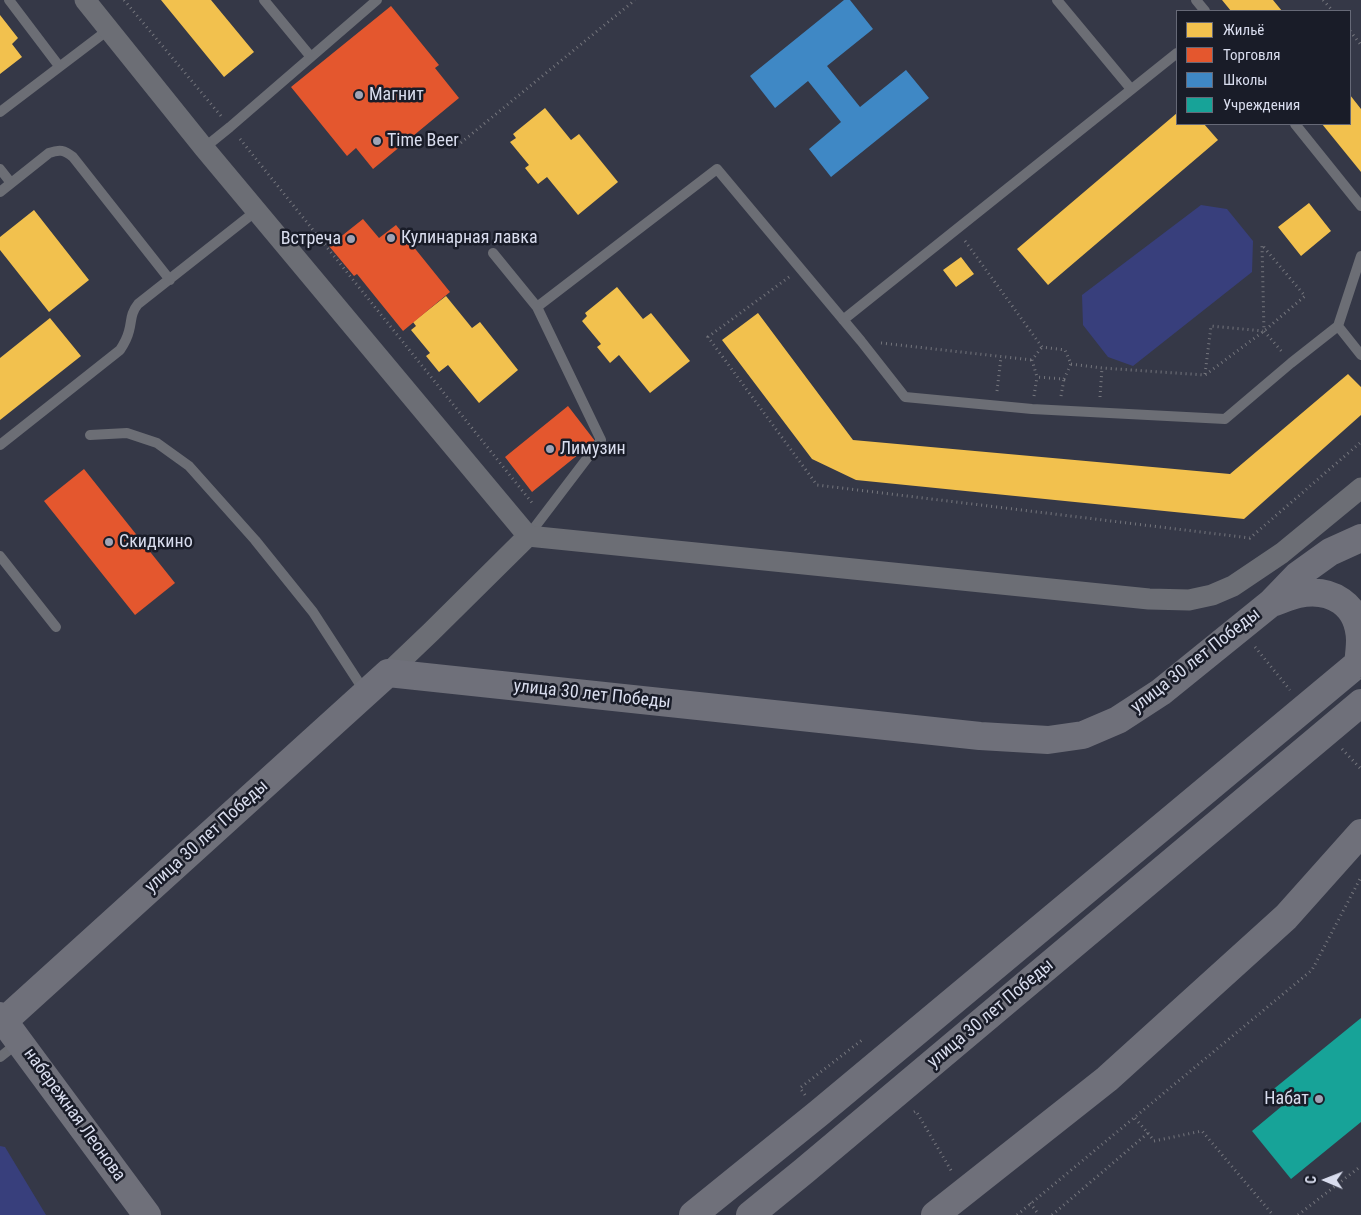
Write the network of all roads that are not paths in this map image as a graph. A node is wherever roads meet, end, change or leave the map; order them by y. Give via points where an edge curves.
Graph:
1 (23, 0) edge
2 (85, 0) edge
3 (264, 0) edge
4 (376, 0) edge
5 (1057, 0) edge
6 (1196, 0) edge
7 (11, 3) edge
8 (1204, 10) edge
9 (108, 30) junction
10 (1176, 53) edge
11 (311, 57) junction
12 (59, 66) junction
13 (1132, 89) junction
14 (0, 112) edge
15 (1296, 125) edge
16 (204, 148) junction
17 (0, 169) edge
18 (11, 183) junction
19 (0, 192) edge
20 (1361, 206) edge
21 (256, 211) junction
22 (493, 253) dead end
23 (1361, 256) edge
24 (170, 280) junction
25 (537, 307) junction
26 (843, 320) junction
27 (1338, 326) junction
28 (1361, 354) edge
29 (90, 435) dead end
30 (0, 445) edge
31 (1361, 488) edge
32 (528, 536) junction
33 (1361, 538) edge
34 (0, 556) edge
35 (1271, 603) junction
36 (56, 627) dead end
37 (1360, 663) edge
38 (388, 673) junction
39 (366, 693) junction
40 (1361, 703) edge
41 (1361, 833) edge
42 (6, 1034) edge
43 (147, 1215) edge
44 (693, 1215) edge
45 (750, 1215) edge
46 (935, 1215) edge

1 - 7 lane
2 - 9 street
3 - 11 lane
4 - 11 lane
5 - 13 lane
6 - 8 lane
7 - 12 lane
9 - 12 lane
9 - 16 street
10 - 13 lane
11 - 16 lane
12 - 14 lane
13 - 26 lane
15 - 20 lane
16 - 21 street
17 - 18 lane
18 - 19 lane
18 - 24 lane via 49,153 58,149 65,151
21 - 24 lane
21 - 32 street
22 - 25 lane
23 - 27 lane
24 - 30 lane via 134,310 126,342 120,350
25 - 26 lane via 717,169
25 - 32 lane via 601,440
26 - 27 lane via 905,397 995,406 1225,419
27 - 28 lane
29 - 39 lane via 127,433 157,443 189,466 313,612
31 - 32 street via 1282,554 1233,586 1212,596 1189,600 1150,599
32 - 38 street
33 - 35 main road via 1330,552 1298,575
34 - 36 lane
35 - 37 main road via 1299,594 1316,593 1333,596 1348,605 1357,621
35 - 38 main road, улица 30 лет Победы via 1161,692 1118,720 1082,735 1048,740 970,735
37 - 44 main road
38 - 39 main road, улица 30 лет Победы
39 - 42 main road, улица 30 лет Победы
40 - 45 main road, улица 30 лет Победы
41 - 46 main road via 1286,917 1208,989 1107,1079
42 - 43 main road, набережная Леонова

